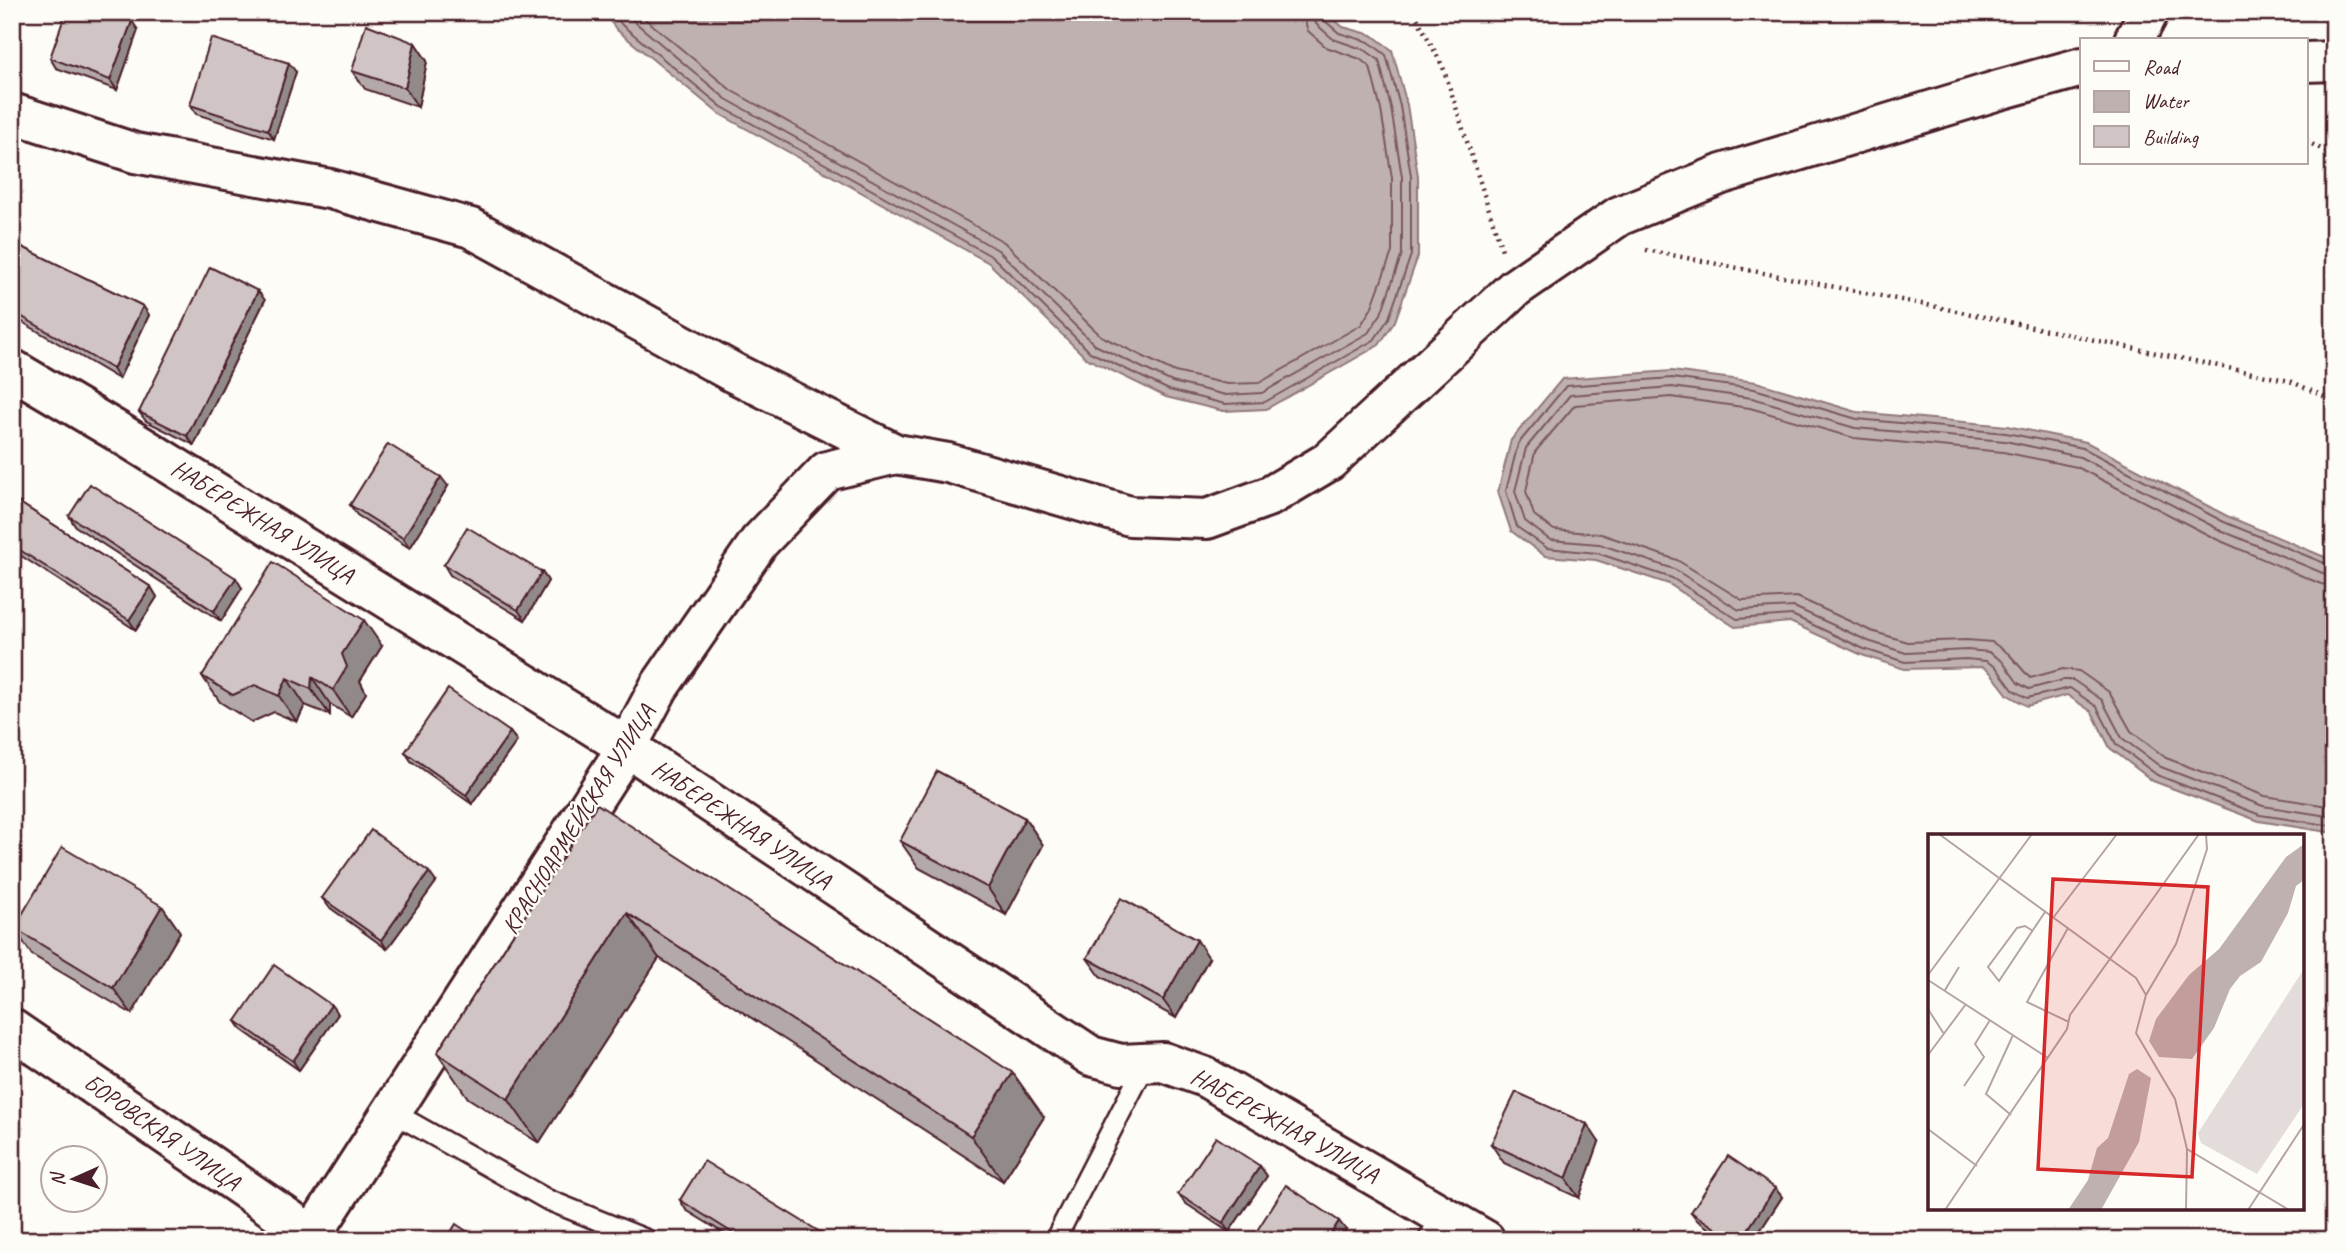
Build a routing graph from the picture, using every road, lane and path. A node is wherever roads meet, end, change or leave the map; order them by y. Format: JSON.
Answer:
{"nodes":[{"id":1,"x":1414,"y":12,"type":"edge"},
{"id":2,"x":2149,"y":12,"type":"edge"},
{"id":3,"x":2135,"y":38,"type":"edge"},
{"id":4,"x":2334,"y":61,"type":"edge"},
{"id":5,"x":2308,"y":62,"type":"edge"},
{"id":6,"x":2080,"y":68,"type":"edge"},
{"id":7,"x":12,"y":113,"type":"edge"},
{"id":8,"x":2308,"y":142,"type":"edge"},
{"id":9,"x":2334,"y":156,"type":"edge"},
{"id":10,"x":1587,"y":239,"type":"junction"},
{"id":11,"x":1515,"y":288,"type":"junction"},
{"id":12,"x":12,"y":369,"type":"edge"},
{"id":13,"x":2334,"y":401,"type":"edge"},
{"id":14,"x":895,"y":454,"type":"junction"},
{"id":15,"x":628,"y":747,"type":"junction"},
{"id":16,"x":12,"y":1029,"type":"edge"},
{"id":17,"x":1146,"y":1063,"type":"junction"},
{"id":18,"x":392,"y":1112,"type":"junction"},
{"id":19,"x":1436,"y":1228,"type":"edge"},
{"id":20,"x":311,"y":1237,"type":"edge"},
{"id":21,"x":647,"y":1240,"type":"edge"},
{"id":22,"x":1055,"y":1240,"type":"edge"},
{"id":23,"x":1485,"y":1240,"type":"edge"}],
"edges":[{"from":1,"to":11,"type":"path"},
{"from":2,"to":3,"type":"street"},
{"from":4,"to":5,"type":"street"},
{"from":6,"to":10,"type":"street"},
{"from":7,"to":14,"type":"street"},
{"from":8,"to":9,"type":"path"},
{"from":10,"to":11,"type":"street"},
{"from":10,"to":13,"type":"path"},
{"from":11,"to":14,"type":"street"},
{"from":12,"to":15,"type":"street","name":"НАБЕРЕЖНАЯ УЛИЦА"},
{"from":14,"to":15,"type":"street","name":"КРАСНОАРМЕЙСКАЯ УЛИЦА"},
{"from":15,"to":17,"type":"street","name":"НАБЕРЕЖНАЯ УЛИЦА"},
{"from":15,"to":18,"type":"street","name":"КРАСНОАРМЕЙСКАЯ УЛИЦА"},
{"from":16,"to":20,"type":"street","name":"БОРОВСКАЯ УЛИЦА"},
{"from":17,"to":19,"type":"street","name":"НАБЕРЕЖНАЯ УЛИЦА"},
{"from":17,"to":22,"type":"lane"},
{"from":18,"to":20,"type":"street","name":"КРАСНОАРМЕЙСКАЯ УЛИЦА"},
{"from":18,"to":21,"type":"lane"},
{"from":19,"to":23,"type":"street","name":"НАБЕРЕЖНАЯ УЛИЦА"}]}
